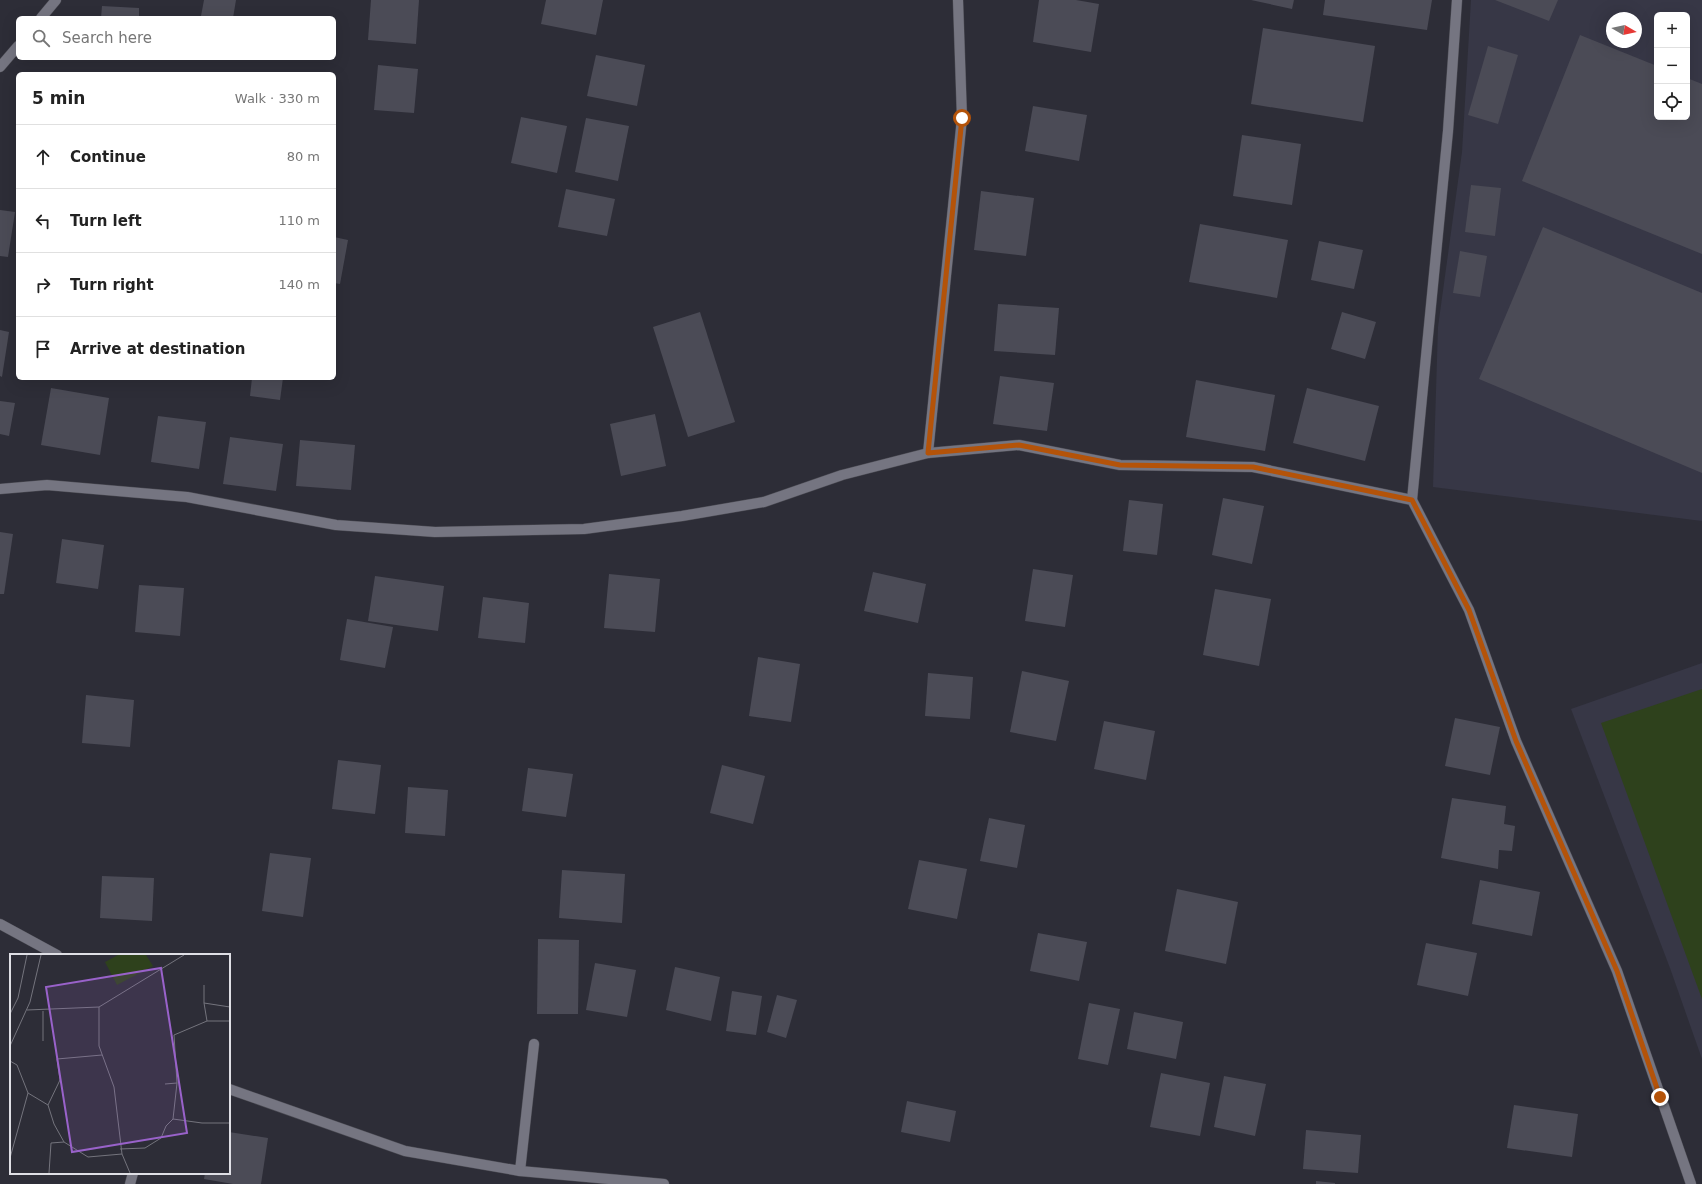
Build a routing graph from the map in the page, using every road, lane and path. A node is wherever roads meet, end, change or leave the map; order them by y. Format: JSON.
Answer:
{"nodes":[{"id":1,"x":56,"y":0,"type":"edge"},
{"id":2,"x":958,"y":0,"type":"edge"},
{"id":3,"x":1457,"y":0,"type":"edge"},
{"id":4,"x":43,"y":16,"type":"edge"},
{"id":5,"x":16,"y":48,"type":"edge"},
{"id":6,"x":0,"y":67,"type":"edge"},
{"id":7,"x":928,"y":453,"type":"junction"},
{"id":8,"x":0,"y":489,"type":"edge"},
{"id":9,"x":1412,"y":500,"type":"junction"},
{"id":10,"x":0,"y":924,"type":"edge"},
{"id":11,"x":55,"y":954,"type":"edge"},
{"id":12,"x":534,"y":1044,"type":"dead end"},
{"id":13,"x":230,"y":1089,"type":"edge"},
{"id":14,"x":520,"y":1171,"type":"junction"},
{"id":15,"x":133,"y":1174,"type":"edge"},
{"id":16,"x":130,"y":1184,"type":"edge"},
{"id":17,"x":664,"y":1184,"type":"edge"},
{"id":18,"x":1691,"y":1184,"type":"edge"}],
"edges":[{"from":1,"to":4,"type":"street"},
{"from":2,"to":7,"type":"street"},
{"from":3,"to":9,"type":"street"},
{"from":5,"to":6,"type":"street"},
{"from":7,"to":8,"type":"street"},
{"from":7,"to":9,"type":"street"},
{"from":9,"to":18,"type":"street"},
{"from":10,"to":11,"type":"street"},
{"from":12,"to":14,"type":"street"},
{"from":13,"to":14,"type":"street"},
{"from":14,"to":17,"type":"street"},
{"from":15,"to":16,"type":"street"}]}
